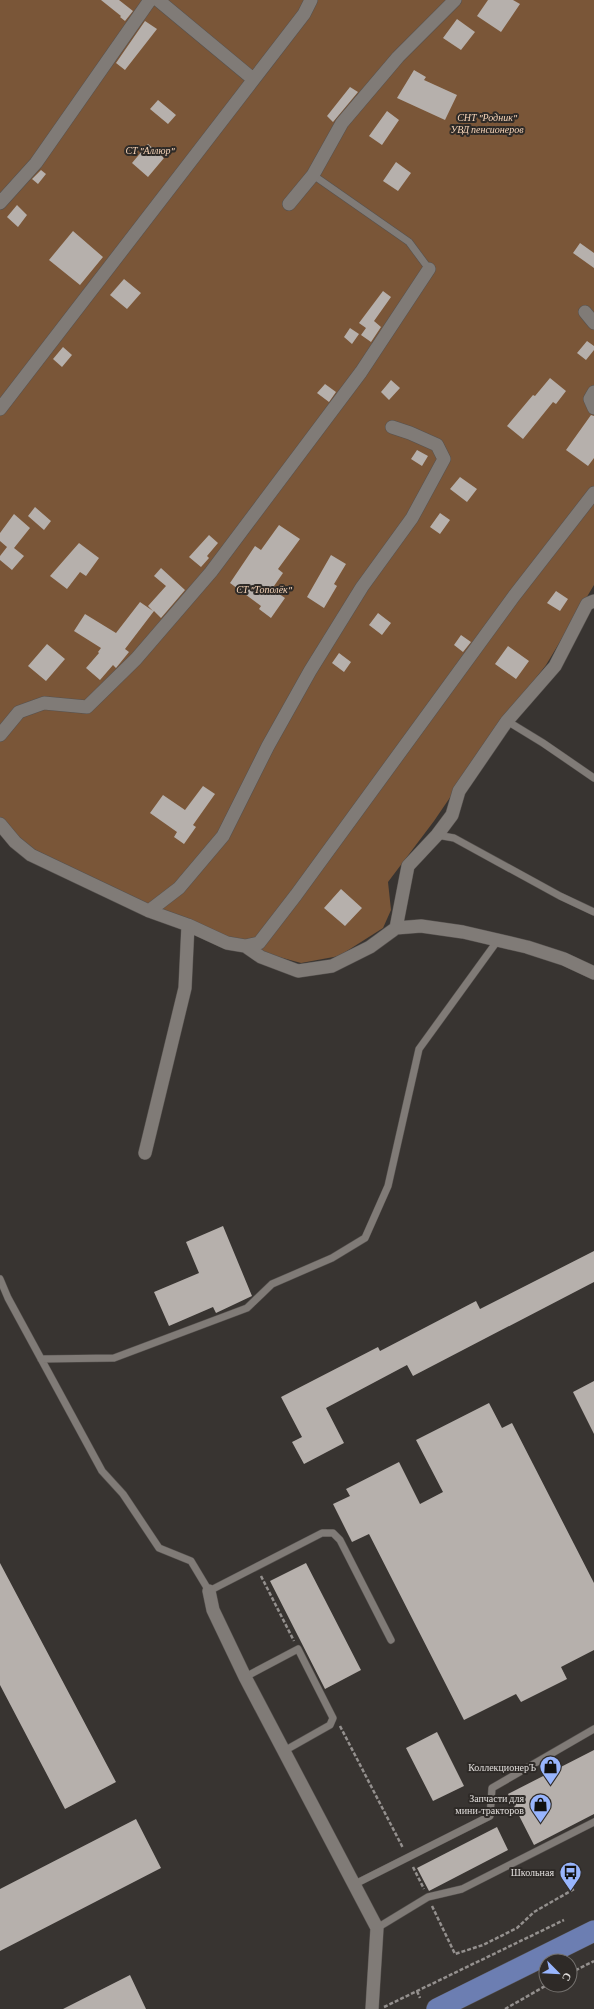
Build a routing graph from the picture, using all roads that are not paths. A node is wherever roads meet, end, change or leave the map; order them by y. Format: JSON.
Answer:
{"nodes":[{"id":1,"x":150,"y":0,"type":"edge"},
{"id":2,"x":158,"y":0,"type":"edge"},
{"id":3,"x":311,"y":0,"type":"edge"},
{"id":4,"x":455,"y":0,"type":"edge"},
{"id":5,"x":253,"y":79,"type":"junction"},
{"id":6,"x":313,"y":175,"type":"junction"},
{"id":7,"x":0,"y":203,"type":"edge"},
{"id":8,"x":289,"y":204,"type":"dead end"},
{"id":9,"x":428,"y":269,"type":"joint"},
{"id":10,"x":585,"y":312,"type":"dead end"},
{"id":11,"x":594,"y":323,"type":"edge"},
{"id":12,"x":594,"y":392,"type":"edge"},
{"id":13,"x":594,"y":408,"type":"edge"},
{"id":14,"x":0,"y":409,"type":"edge"},
{"id":15,"x":392,"y":427,"type":"dead end"},
{"id":16,"x":594,"y":493,"type":"edge"},
{"id":17,"x":594,"y":601,"type":"edge"},
{"id":18,"x":507,"y":721,"type":"junction"},
{"id":19,"x":0,"y":736,"type":"edge"},
{"id":20,"x":594,"y":778,"type":"edge"},
{"id":21,"x":0,"y":824,"type":"edge"},
{"id":22,"x":437,"y":835,"type":"junction"},
{"id":23,"x":149,"y":911,"type":"junction"},
{"id":24,"x":594,"y":912,"type":"edge"},
{"id":25,"x":188,"y":925,"type":"junction"},
{"id":26,"x":396,"y":928,"type":"junction"},
{"id":27,"x":498,"y":940,"type":"junction"},
{"id":28,"x":245,"y":946,"type":"junction"},
{"id":29,"x":594,"y":973,"type":"edge"},
{"id":30,"x":145,"y":1154,"type":"dead end"},
{"id":31,"x":0,"y":1279,"type":"edge"},
{"id":32,"x":41,"y":1359,"type":"junction"},
{"id":33,"x":209,"y":1591,"type":"junction"},
{"id":34,"x":391,"y":1640,"type":"dead end"},
{"id":35,"x":245,"y":1677,"type":"junction"},
{"id":36,"x":594,"y":1729,"type":"edge"},
{"id":37,"x":284,"y":1751,"type":"junction"},
{"id":38,"x":594,"y":1822,"type":"edge"},
{"id":39,"x":355,"y":1884,"type":"junction"},
{"id":40,"x":377,"y":1928,"type":"junction"},
{"id":41,"x":594,"y":1931,"type":"edge"},
{"id":42,"x":429,"y":2004,"type":"edge"},
{"id":43,"x":372,"y":2009,"type":"edge"}],
"edges":[{"from":1,"to":7,"type":"street"},
{"from":2,"to":5,"type":"street"},
{"from":3,"to":5,"type":"street"},
{"from":4,"to":6,"type":"street"},
{"from":5,"to":14,"type":"street"},
{"from":6,"to":8,"type":"street"},
{"from":6,"to":9,"type":"lane"},
{"from":9,"to":19,"type":"street"},
{"from":10,"to":11,"type":"street"},
{"from":12,"to":13,"type":"street"},
{"from":15,"to":23,"type":"street"},
{"from":16,"to":28,"type":"street"},
{"from":17,"to":18,"type":"street"},
{"from":18,"to":20,"type":"lane"},
{"from":18,"to":22,"type":"street"},
{"from":21,"to":23,"type":"street"},
{"from":22,"to":24,"type":"lane"},
{"from":22,"to":26,"type":"street"},
{"from":23,"to":25,"type":"street"},
{"from":25,"to":28,"type":"street"},
{"from":25,"to":30,"type":"street"},
{"from":26,"to":27,"type":"street"},
{"from":26,"to":28,"type":"street"},
{"from":27,"to":29,"type":"street"},
{"from":27,"to":32,"type":"lane"},
{"from":31,"to":32,"type":"lane"},
{"from":32,"to":33,"type":"lane"},
{"from":33,"to":34,"type":"lane"},
{"from":33,"to":35,"type":"street"},
{"from":35,"to":37,"type":"street"},
{"from":35,"to":37,"type":"lane"},
{"from":36,"to":39,"type":"lane"},
{"from":37,"to":39,"type":"street"},
{"from":38,"to":40,"type":"lane"},
{"from":39,"to":40,"type":"street"},
{"from":40,"to":43,"type":"street"},
{"from":41,"to":42,"type":"main road"}]}
